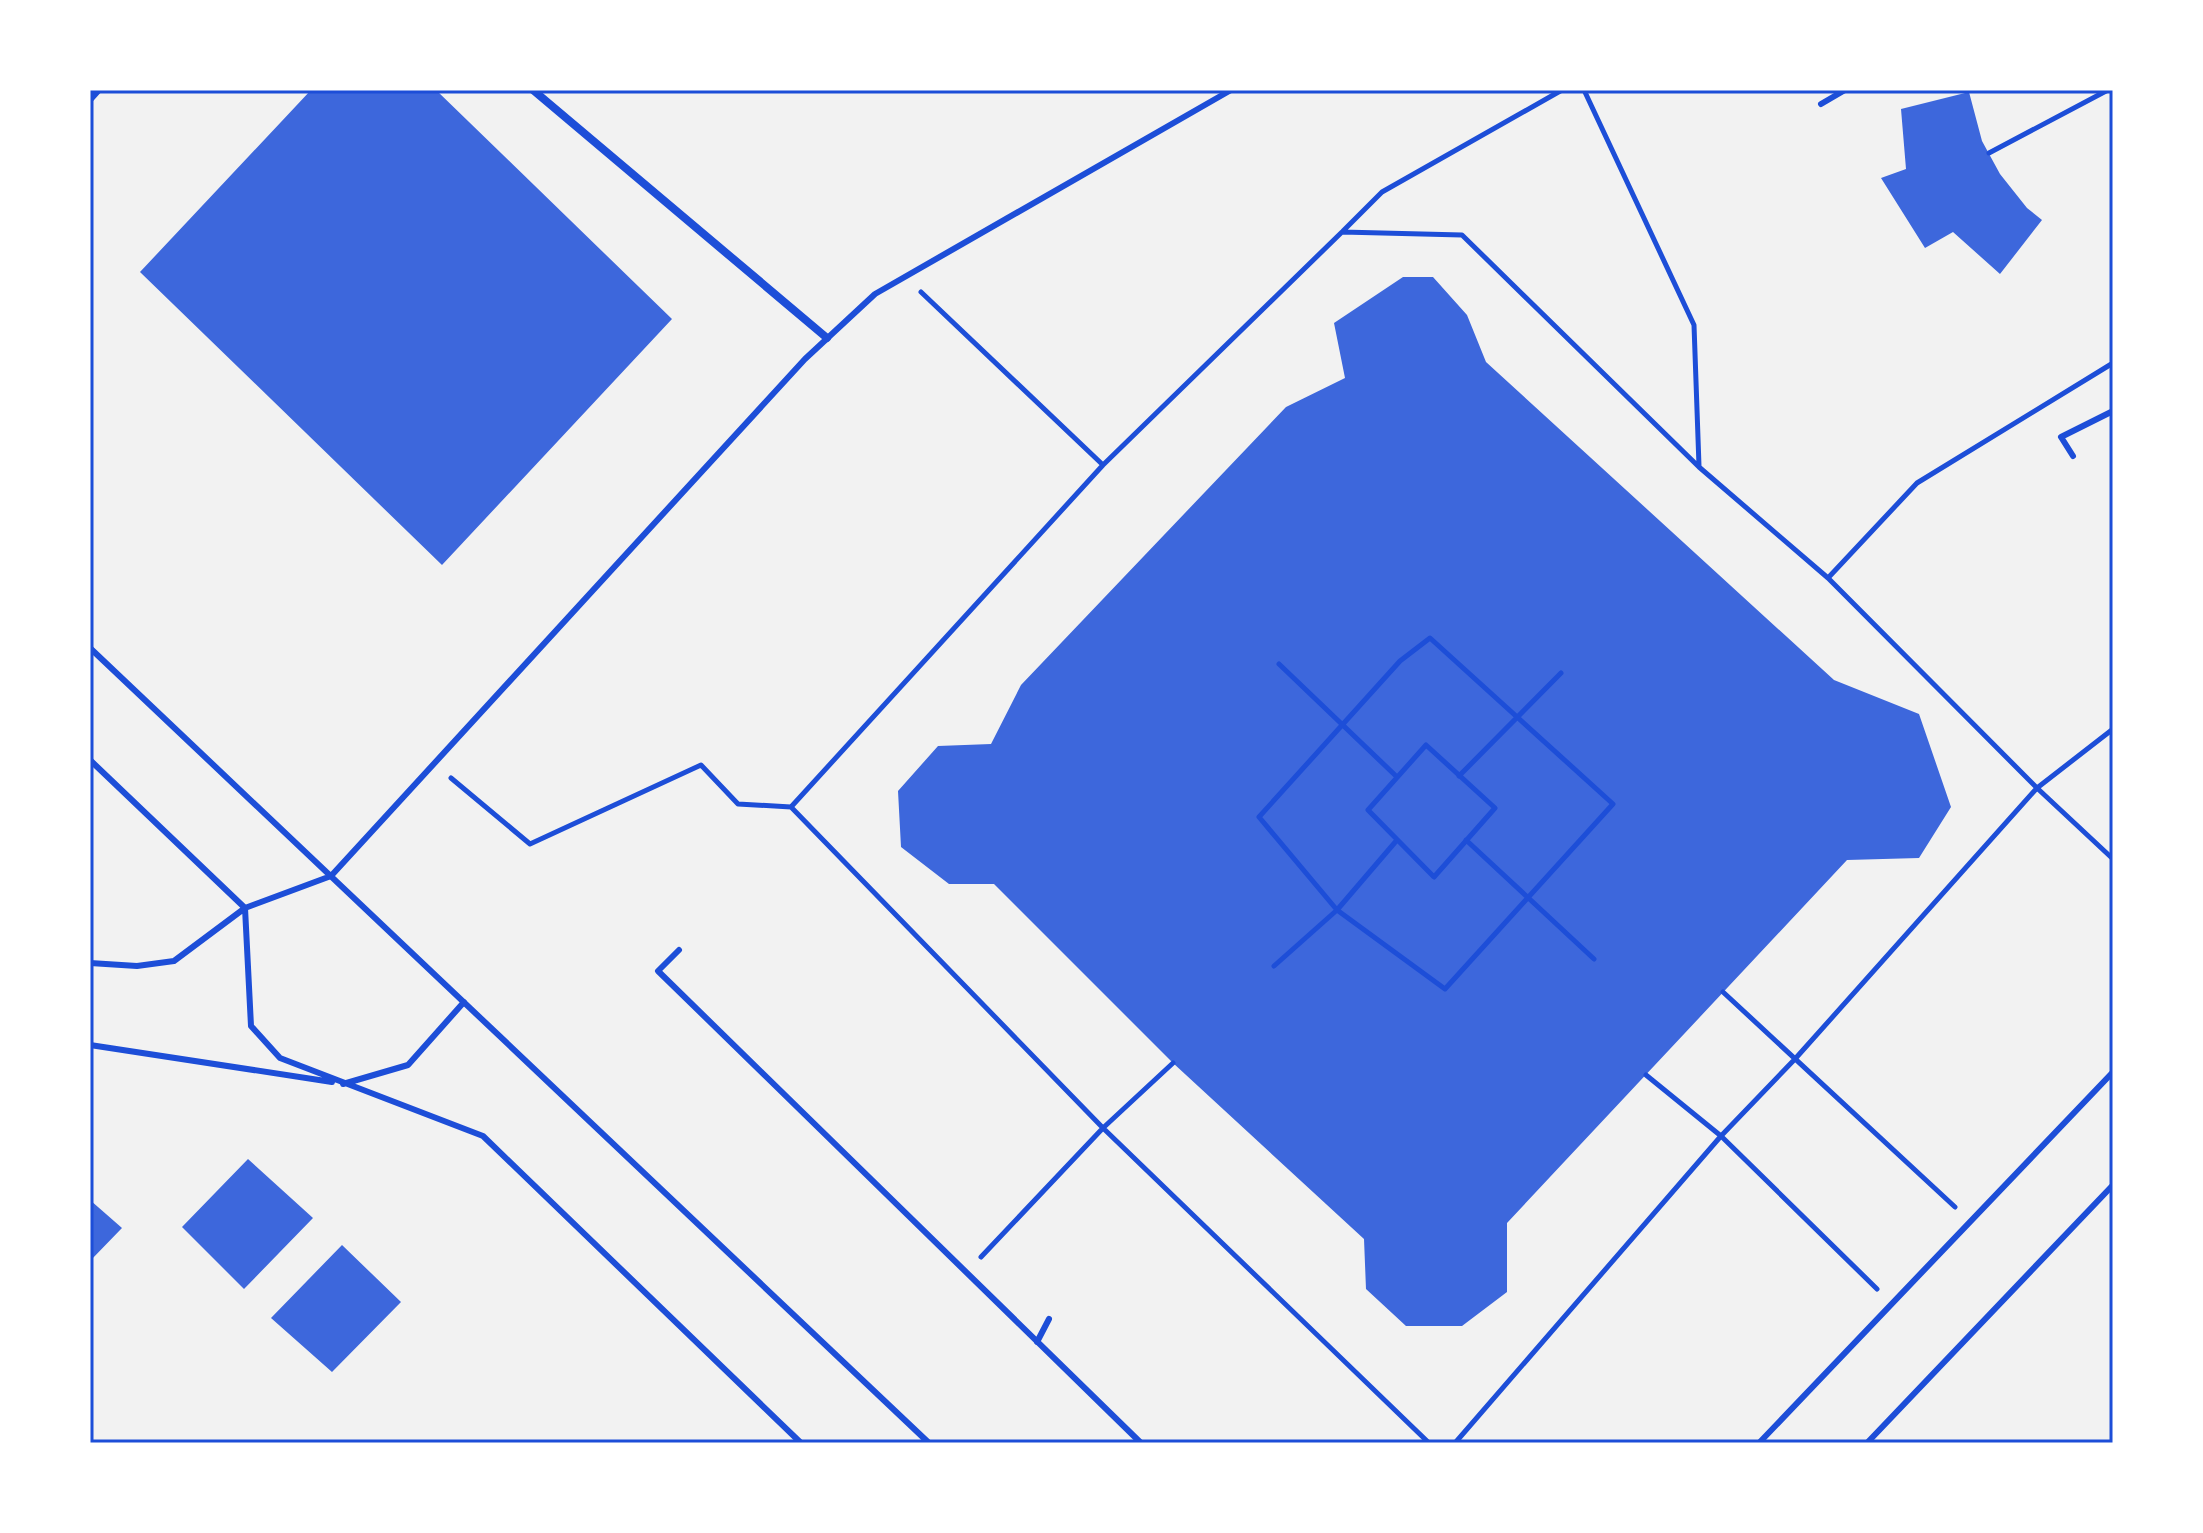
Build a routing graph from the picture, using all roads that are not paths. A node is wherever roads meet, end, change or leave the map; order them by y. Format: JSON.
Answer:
{"nodes":[{"id":1,"x":99,"y":90,"type":"edge"},
{"id":2,"x":533,"y":90,"type":"edge"},
{"id":3,"x":1231,"y":90,"type":"edge"},
{"id":4,"x":1845,"y":90,"type":"edge"},
{"id":5,"x":90,"y":100,"type":"edge"},
{"id":6,"x":1821,"y":104,"type":"dead end"},
{"id":7,"x":827,"y":338,"type":"junction"},
{"id":8,"x":2113,"y":411,"type":"edge"},
{"id":9,"x":2073,"y":456,"type":"dead end"},
{"id":10,"x":90,"y":648,"type":"edge"},
{"id":11,"x":90,"y":760,"type":"edge"},
{"id":12,"x":331,"y":876,"type":"junction"},
{"id":13,"x":245,"y":908,"type":"junction"},
{"id":14,"x":679,"y":950,"type":"dead end"},
{"id":15,"x":90,"y":963,"type":"edge"},
{"id":16,"x":464,"y":1002,"type":"junction"},
{"id":17,"x":90,"y":1045,"type":"edge"},
{"id":18,"x":2113,"y":1072,"type":"edge"},
{"id":19,"x":343,"y":1084,"type":"junction"},
{"id":20,"x":2113,"y":1185,"type":"edge"},
{"id":21,"x":1049,"y":1319,"type":"dead end"},
{"id":22,"x":1037,"y":1342,"type":"junction"},
{"id":23,"x":801,"y":1443,"type":"edge"},
{"id":24,"x":929,"y":1443,"type":"edge"},
{"id":25,"x":1141,"y":1443,"type":"edge"},
{"id":26,"x":1759,"y":1443,"type":"edge"},
{"id":27,"x":1867,"y":1443,"type":"edge"}],
"edges":[{"from":1,"to":5,"type":"lane"},
{"from":2,"to":7,"type":"street"},
{"from":3,"to":7,"type":"lane"},
{"from":4,"to":6,"type":"lane"},
{"from":7,"to":12,"type":"lane"},
{"from":8,"to":9,"type":"lane"},
{"from":10,"to":12,"type":"lane"},
{"from":11,"to":13,"type":"lane"},
{"from":12,"to":13,"type":"lane"},
{"from":12,"to":16,"type":"lane"},
{"from":13,"to":15,"type":"lane"},
{"from":13,"to":19,"type":"lane"},
{"from":14,"to":22,"type":"lane"},
{"from":16,"to":19,"type":"lane"},
{"from":16,"to":24,"type":"lane"},
{"from":17,"to":19,"type":"lane"},
{"from":18,"to":26,"type":"lane"},
{"from":19,"to":23,"type":"lane"},
{"from":20,"to":27,"type":"lane"},
{"from":21,"to":22,"type":"lane"},
{"from":22,"to":25,"type":"lane"}]}
